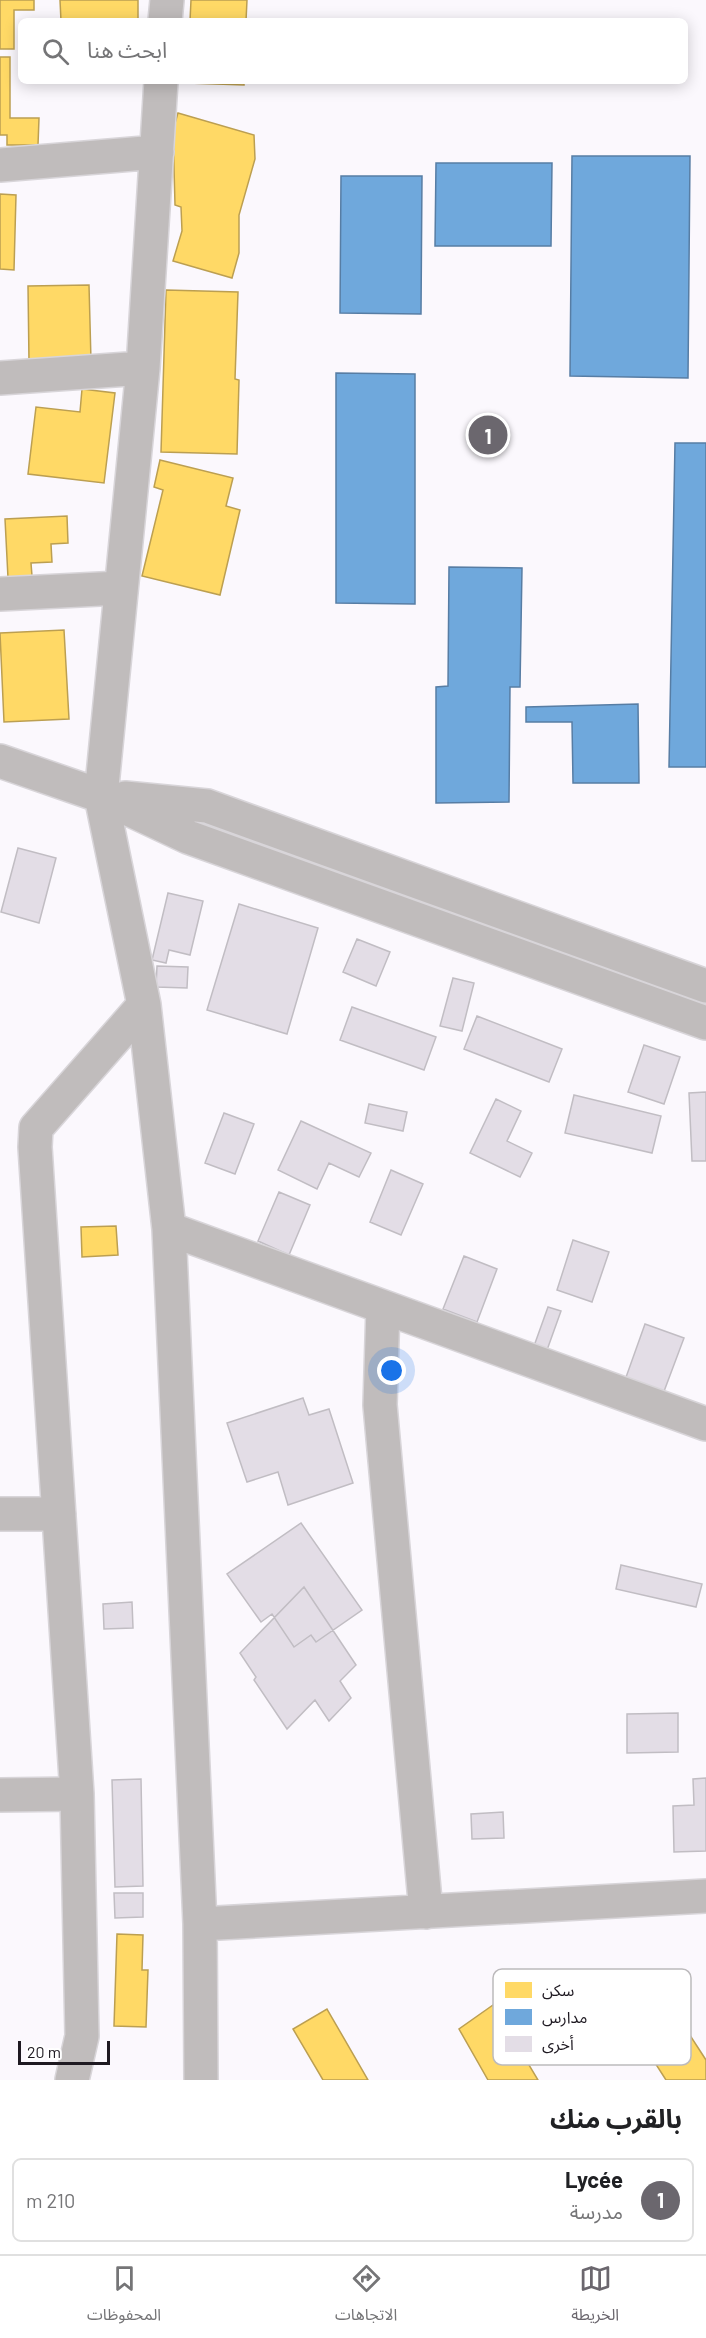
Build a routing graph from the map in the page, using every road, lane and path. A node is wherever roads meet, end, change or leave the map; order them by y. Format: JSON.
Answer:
{"nodes":[{"id":1,"x":167,"y":0,"type":"edge"},
{"id":2,"x":165,"y":18,"type":"edge"},
{"id":3,"x":161,"y":84,"type":"edge"},
{"id":4,"x":157,"y":152,"type":"junction"},
{"id":5,"x":0,"y":165,"type":"edge"},
{"id":6,"x":143,"y":368,"type":"junction"},
{"id":7,"x":0,"y":378,"type":"edge"},
{"id":8,"x":120,"y":588,"type":"junction"},
{"id":9,"x":0,"y":594,"type":"edge"},
{"id":10,"x":0,"y":761,"type":"edge"},
{"id":11,"x":101,"y":796,"type":"junction"},
{"id":12,"x":706,"y":986,"type":"edge"},
{"id":13,"x":144,"y":1005,"type":"junction"},
{"id":14,"x":706,"y":1023,"type":"edge"},
{"id":15,"x":169,"y":1229,"type":"junction"},
{"id":16,"x":383,"y":1307,"type":"junction"},
{"id":17,"x":706,"y":1424,"type":"edge"},
{"id":18,"x":0,"y":1514,"type":"edge"},
{"id":19,"x":59,"y":1514,"type":"junction"},
{"id":20,"x":77,"y":1794,"type":"junction"},
{"id":21,"x":0,"y":1795,"type":"edge"},
{"id":22,"x":706,"y":1896,"type":"edge"},
{"id":23,"x":426,"y":1912,"type":"junction"},
{"id":24,"x":200,"y":1924,"type":"junction"},
{"id":25,"x":72,"y":2080,"type":"edge"},
{"id":26,"x":201,"y":2080,"type":"edge"}],
"edges":[{"from":1,"to":2,"type":"street"},
{"from":3,"to":4,"type":"street"},
{"from":4,"to":5,"type":"street"},
{"from":4,"to":6,"type":"street"},
{"from":6,"to":7,"type":"street"},
{"from":6,"to":8,"type":"street"},
{"from":8,"to":9,"type":"street"},
{"from":8,"to":11,"type":"street"},
{"from":10,"to":11,"type":"street"},
{"from":11,"to":12,"type":"street"},
{"from":11,"to":13,"type":"street"},
{"from":11,"to":14,"type":"street"},
{"from":13,"to":15,"type":"street"},
{"from":13,"to":19,"type":"street"},
{"from":15,"to":16,"type":"street"},
{"from":15,"to":24,"type":"street"},
{"from":16,"to":17,"type":"street"},
{"from":16,"to":23,"type":"street"},
{"from":18,"to":19,"type":"street"},
{"from":19,"to":20,"type":"street"},
{"from":20,"to":21,"type":"street"},
{"from":20,"to":25,"type":"street"},
{"from":22,"to":23,"type":"street"},
{"from":23,"to":24,"type":"street"},
{"from":24,"to":26,"type":"street"}]}
